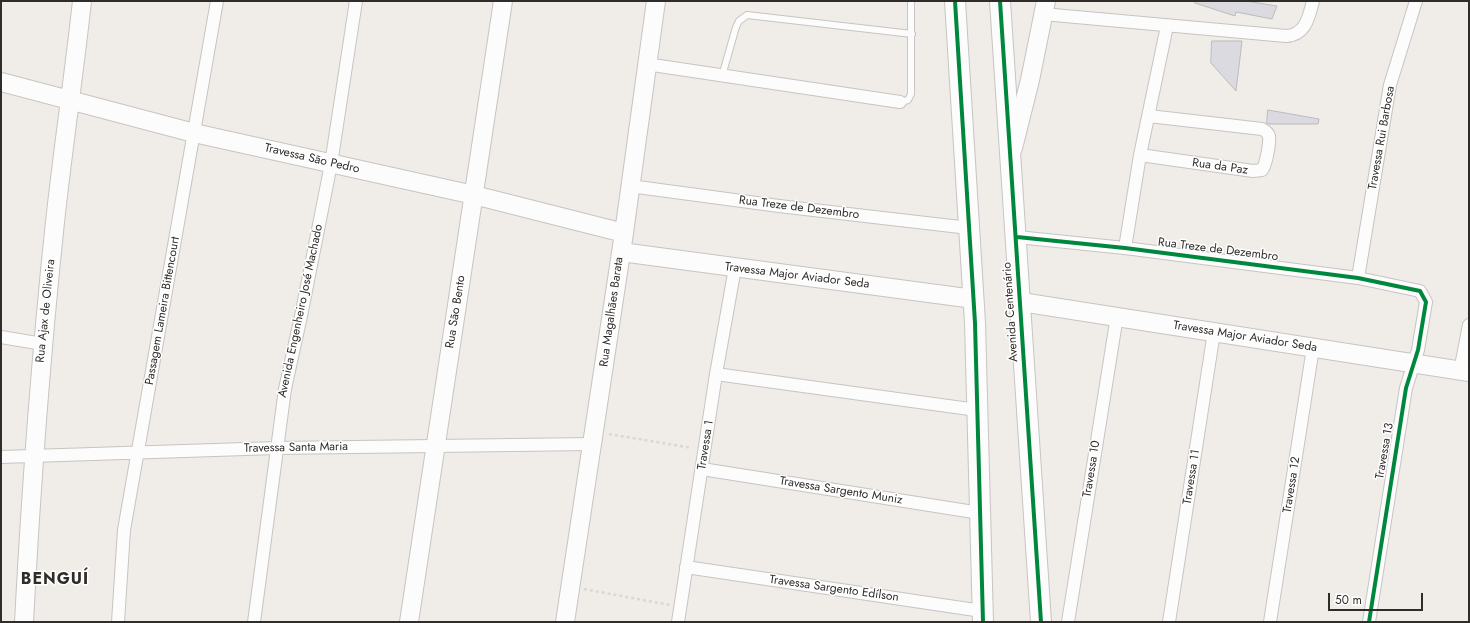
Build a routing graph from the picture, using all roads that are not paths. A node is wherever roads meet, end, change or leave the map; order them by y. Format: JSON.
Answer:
{"nodes":[{"id":1,"x":82,"y":1,"type":"edge"},
{"id":2,"x":217,"y":1,"type":"edge"},
{"id":3,"x":356,"y":1,"type":"edge"},
{"id":4,"x":503,"y":1,"type":"edge"},
{"id":5,"x":656,"y":1,"type":"edge"},
{"id":6,"x":911,"y":1,"type":"edge"},
{"id":7,"x":955,"y":1,"type":"edge"},
{"id":8,"x":1000,"y":1,"type":"edge"},
{"id":9,"x":1313,"y":1,"type":"edge"},
{"id":10,"x":1416,"y":1,"type":"edge"},
{"id":11,"x":1044,"y":8,"type":"edge"},
{"id":12,"x":1167,"y":26,"type":"junction"},
{"id":13,"x":912,"y":34,"type":"junction"},
{"id":14,"x":1005,"y":62,"type":"junction"},
{"id":15,"x":646,"y":64,"type":"junction"},
{"id":16,"x":1031,"y":74,"type":"junction"},
{"id":17,"x":722,"y":76,"type":"junction"},
{"id":18,"x":1,"y":82,"type":"edge"},
{"id":19,"x":69,"y":101,"type":"junction"},
{"id":20,"x":900,"y":102,"type":"joint"},
{"id":21,"x":1149,"y":116,"type":"junction"},
{"id":22,"x":194,"y":133,"type":"junction"},
{"id":23,"x":1012,"y":155,"type":"junction"},
{"id":24,"x":1140,"y":156,"type":"junction"},
{"id":25,"x":331,"y":164,"type":"junction"},
{"id":26,"x":630,"y":186,"type":"junction"},
{"id":27,"x":474,"y":195,"type":"junction"},
{"id":28,"x":969,"y":228,"type":"junction"},
{"id":29,"x":624,"y":233,"type":"junction"},
{"id":30,"x":1016,"y":237,"type":"junction"},
{"id":31,"x":1125,"y":248,"type":"junction"},
{"id":32,"x":621,"y":252,"type":"junction"},
{"id":33,"x":735,"y":268,"type":"junction"},
{"id":34,"x":1358,"y":278,"type":"junction"},
{"id":35,"x":1416,"y":289,"type":"joint"},
{"id":36,"x":974,"y":298,"type":"junction"},
{"id":37,"x":1021,"y":302,"type":"junction"},
{"id":38,"x":1116,"y":316,"type":"junction"},
{"id":39,"x":1469,"y":325,"type":"edge"},
{"id":40,"x":1214,"y":332,"type":"junction"},
{"id":41,"x":1,"y":337,"type":"edge"},
{"id":42,"x":43,"y":344,"type":"junction"},
{"id":43,"x":1313,"y":348,"type":"junction"},
{"id":44,"x":1414,"y":363,"type":"junction"},
{"id":45,"x":1465,"y":372,"type":"edge"},
{"id":46,"x":716,"y":374,"type":"junction"},
{"id":47,"x":977,"y":410,"type":"junction"},
{"id":48,"x":593,"y":438,"type":"junction"},
{"id":49,"x":436,"y":445,"type":"junction"},
{"id":50,"x":276,"y":448,"type":"junction"},
{"id":51,"x":138,"y":453,"type":"junction"},
{"id":52,"x":33,"y":456,"type":"junction"},
{"id":53,"x":1,"y":457,"type":"edge"},
{"id":54,"x":702,"y":469,"type":"junction"},
{"id":55,"x":980,"y":513,"type":"junction"},
{"id":56,"x":686,"y":567,"type":"junction"},
{"id":57,"x":982,"y":616,"type":"edge"},
{"id":58,"x":24,"y":622,"type":"edge"},
{"id":59,"x":118,"y":622,"type":"edge"},
{"id":60,"x":254,"y":622,"type":"edge"},
{"id":61,"x":409,"y":622,"type":"edge"},
{"id":62,"x":564,"y":622,"type":"edge"},
{"id":63,"x":678,"y":622,"type":"edge"},
{"id":64,"x":1041,"y":622,"type":"edge"},
{"id":65,"x":1068,"y":622,"type":"edge"},
{"id":66,"x":1169,"y":622,"type":"edge"},
{"id":67,"x":1270,"y":622,"type":"edge"},
{"id":68,"x":1369,"y":622,"type":"edge"}],
"edges":[{"from":1,"to":19,"type":"street","name":"Rua Ajax de Oliveira"},
{"from":2,"to":22,"type":"street","name":"Passagem Lameira Bittencourt"},
{"from":3,"to":25,"type":"street","name":"Avenida Engenheiro José Machado"},
{"from":4,"to":27,"type":"street","name":"Rua São Bento"},
{"from":5,"to":15,"type":"street","name":"Rua Magalhães Barata"},
{"from":6,"to":13,"type":"lane"},
{"from":7,"to":28,"type":"main road"},
{"from":8,"to":14,"type":"main road","name":"Avenida Centenário"},
{"from":9,"to":12,"type":"street"},
{"from":10,"to":34,"type":"street","name":"Travessa Rui Barbosa"},
{"from":11,"to":12,"type":"street"},
{"from":11,"to":16,"type":"street"},
{"from":12,"to":21,"type":"street"},
{"from":13,"to":17,"type":"lane"},
{"from":13,"to":20,"type":"lane"},
{"from":14,"to":16,"type":"street"},
{"from":14,"to":23,"type":"main road","name":"Avenida Centenário"},
{"from":15,"to":17,"type":"street"},
{"from":15,"to":26,"type":"street","name":"Rua Magalhães Barata"},
{"from":16,"to":23,"type":"street"},
{"from":17,"to":20,"type":"street"},
{"from":18,"to":19,"type":"street","name":"Travessa São Pedro"},
{"from":19,"to":22,"type":"street","name":"Travessa São Pedro"},
{"from":19,"to":42,"type":"street","name":"Rua Ajax de Oliveira"},
{"from":21,"to":24,"type":"street"},
{"from":21,"to":24,"type":"street","name":"Rua da Paz"},
{"from":22,"to":25,"type":"street","name":"Travessa São Pedro"},
{"from":22,"to":51,"type":"street","name":"Passagem Lameira Bittencourt"},
{"from":23,"to":30,"type":"main road","name":"Avenida Centenário"},
{"from":24,"to":31,"type":"street"},
{"from":25,"to":27,"type":"street","name":"Travessa São Pedro"},
{"from":25,"to":50,"type":"street","name":"Avenida Engenheiro José Machado"},
{"from":26,"to":28,"type":"street","name":"Rua Treze de Dezembro"},
{"from":26,"to":29,"type":"street","name":"Rua Magalhães Barata"},
{"from":27,"to":29,"type":"street","name":"Travessa São Pedro"},
{"from":27,"to":49,"type":"street","name":"Rua São Bento"},
{"from":28,"to":36,"type":"main road"},
{"from":29,"to":32,"type":"street","name":"Rua Magalhães Barata"},
{"from":30,"to":31,"type":"street","name":"Rua Treze de Dezembro"},
{"from":30,"to":37,"type":"main road","name":"Avenida Centenário"},
{"from":31,"to":34,"type":"street","name":"Rua Treze de Dezembro"},
{"from":32,"to":33,"type":"street","name":"Travessa Major Aviador Seda"},
{"from":32,"to":48,"type":"street","name":"Rua Magalhães Barata"},
{"from":33,"to":36,"type":"street","name":"Travessa Major Aviador Seda"},
{"from":33,"to":46,"type":"street","name":"Travessa 1"},
{"from":34,"to":35,"type":"street","name":"Rua Treze de Dezembro"},
{"from":35,"to":44,"type":"street","name":"Travessa 13"},
{"from":36,"to":47,"type":"main road"},
{"from":37,"to":38,"type":"street","name":"Travessa Major Aviador Seda"},
{"from":37,"to":64,"type":"main road","name":"Avenida Centenário"},
{"from":38,"to":40,"type":"street","name":"Travessa Major Aviador Seda"},
{"from":38,"to":65,"type":"street","name":"Travessa 10"},
{"from":39,"to":45,"type":"street"},
{"from":40,"to":43,"type":"street","name":"Travessa Major Aviador Seda"},
{"from":40,"to":66,"type":"street","name":"Travessa 11"},
{"from":41,"to":42,"type":"street"},
{"from":42,"to":52,"type":"street","name":"Rua Ajax de Oliveira"},
{"from":43,"to":44,"type":"street","name":"Travessa Major Aviador Seda"},
{"from":43,"to":67,"type":"street","name":"Travessa 12"},
{"from":44,"to":45,"type":"street","name":"Travessa Major Aviador Seda"},
{"from":44,"to":68,"type":"street","name":"Travessa 13"},
{"from":46,"to":47,"type":"street"},
{"from":46,"to":54,"type":"street","name":"Travessa 1"},
{"from":47,"to":55,"type":"main road"},
{"from":48,"to":49,"type":"street","name":"Travessa Santa Maria"},
{"from":48,"to":62,"type":"street","name":"Rua Magalhães Barata"},
{"from":49,"to":50,"type":"street","name":"Travessa Santa Maria"},
{"from":49,"to":61,"type":"street","name":"Rua São Bento"},
{"from":50,"to":51,"type":"street","name":"Travessa Santa Maria"},
{"from":50,"to":60,"type":"street","name":"Avenida Engenheiro José Machado"},
{"from":51,"to":52,"type":"street","name":"Travessa Santa Maria"},
{"from":51,"to":59,"type":"street","name":"Passagem Lameira Bittencourt"},
{"from":52,"to":53,"type":"street","name":"Travessa Santa Maria"},
{"from":52,"to":58,"type":"street","name":"Rua Ajax de Oliveira"},
{"from":54,"to":55,"type":"street","name":"Travessa Sargento Muniz"},
{"from":54,"to":56,"type":"street","name":"Travessa 1"},
{"from":55,"to":57,"type":"main road"},
{"from":56,"to":57,"type":"street","name":"Travessa Sargento Edílson"},
{"from":56,"to":63,"type":"street","name":"Travessa 1"}]}
